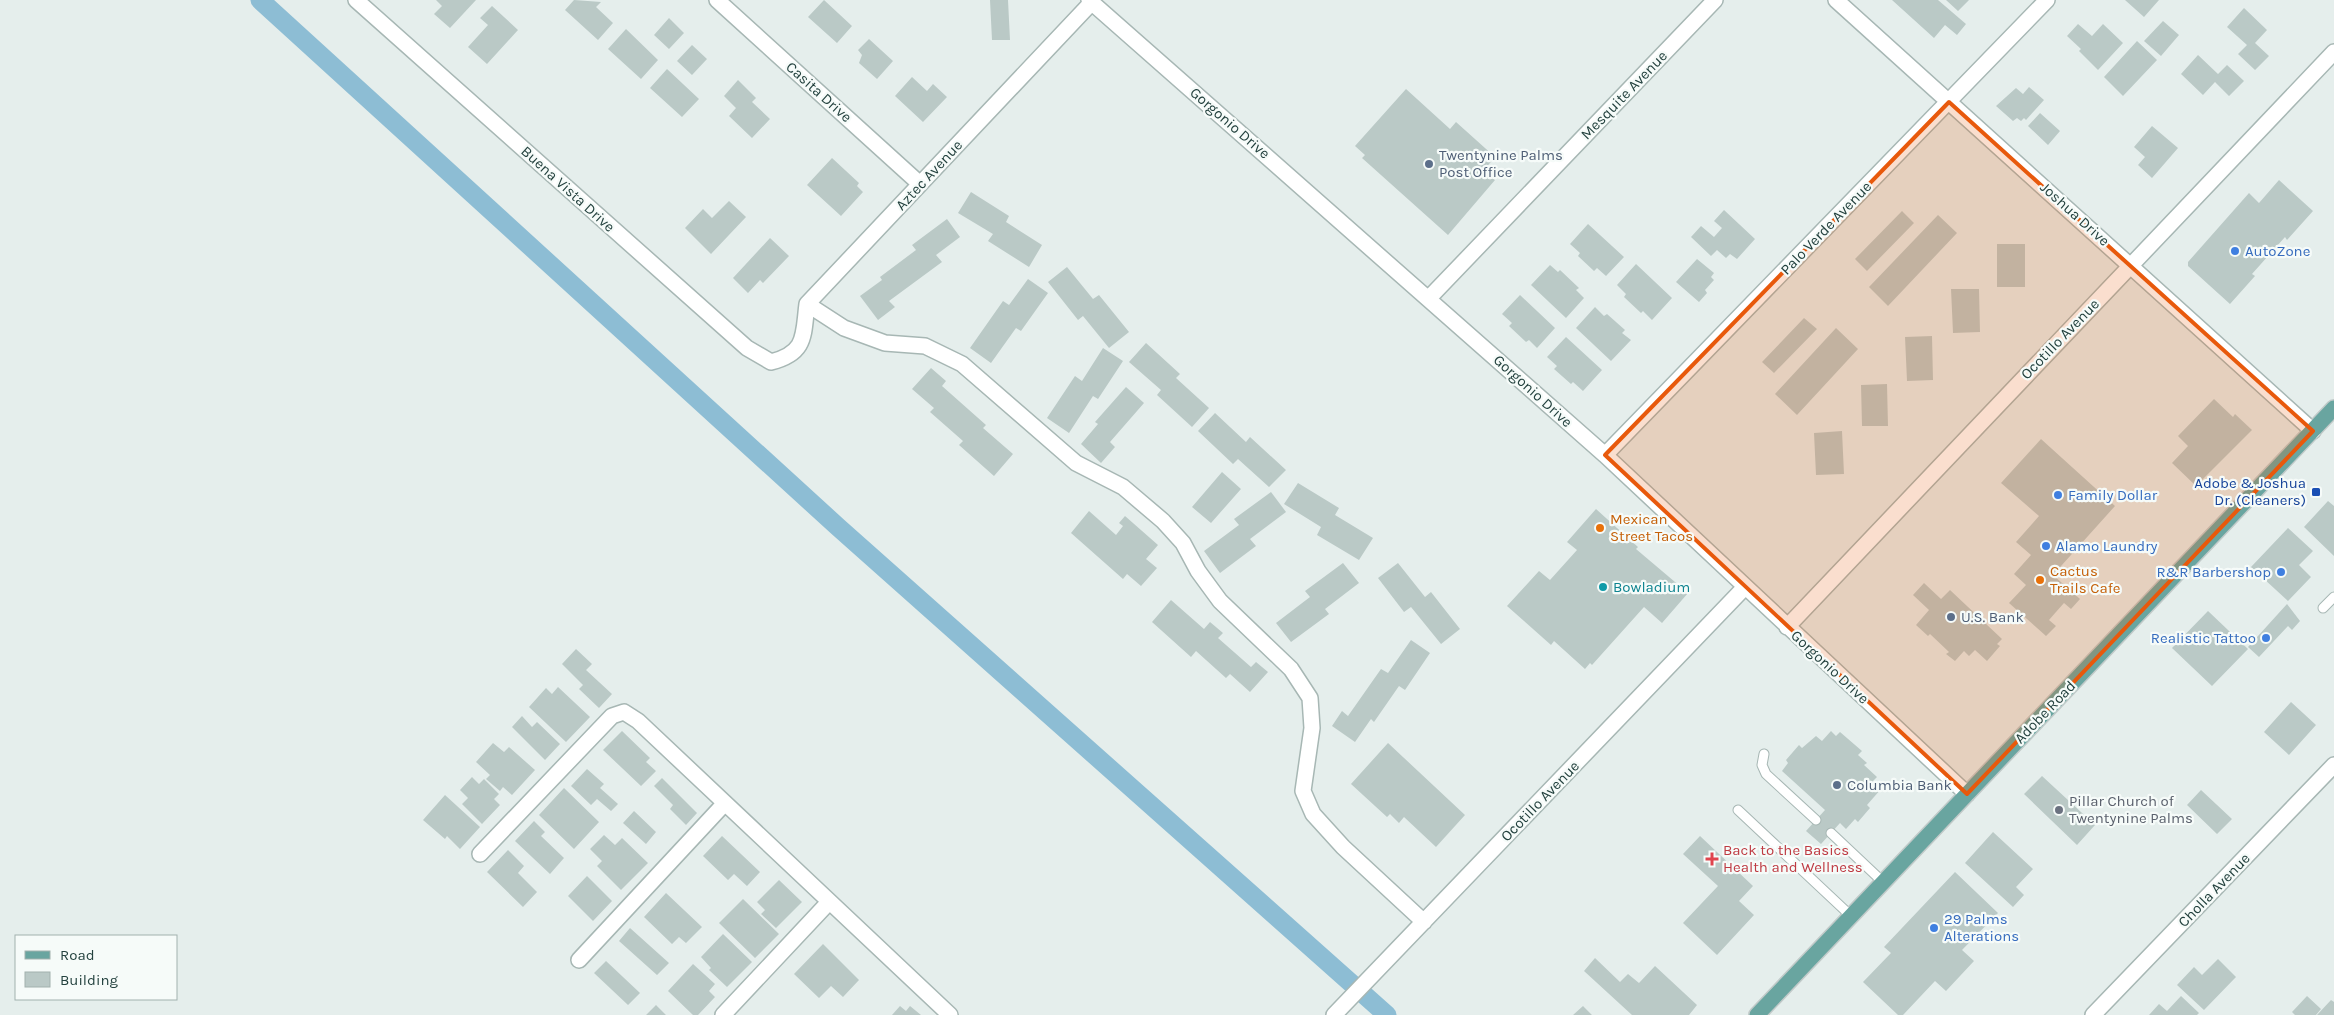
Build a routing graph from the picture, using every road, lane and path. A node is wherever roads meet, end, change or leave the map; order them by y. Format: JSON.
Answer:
{"nodes":[{"id":1,"x":356,"y":0,"type":"edge"},
{"id":2,"x":717,"y":0,"type":"edge"},
{"id":3,"x":1715,"y":0,"type":"edge"},
{"id":4,"x":1836,"y":0,"type":"edge"},
{"id":5,"x":2047,"y":0,"type":"edge"},
{"id":6,"x":1090,"y":1,"type":"edge"},
{"id":7,"x":2334,"y":52,"type":"edge"},
{"id":8,"x":1949,"y":102,"type":"junction"},
{"id":9,"x":920,"y":184,"type":"junction"},
{"id":10,"x":2131,"y":264,"type":"junction"},
{"id":11,"x":1429,"y":298,"type":"junction"},
{"id":12,"x":807,"y":304,"type":"junction"},
{"id":13,"x":2334,"y":408,"type":"edge"},
{"id":14,"x":2313,"y":431,"type":"junction"},
{"id":15,"x":1605,"y":456,"type":"junction"},
{"id":16,"x":1745,"y":587,"type":"junction"},
{"id":17,"x":2334,"y":597,"type":"edge"},
{"id":18,"x":2323,"y":608,"type":"dead end"},
{"id":19,"x":1787,"y":627,"type":"junction"},
{"id":20,"x":1764,"y":754,"type":"dead end"},
{"id":21,"x":2334,"y":765,"type":"edge"},
{"id":22,"x":1967,"y":794,"type":"junction"},
{"id":23,"x":725,"y":803,"type":"junction"},
{"id":24,"x":1738,"y":810,"type":"dead end"},
{"id":25,"x":1816,"y":820,"type":"dead end"},
{"id":26,"x":1831,"y":833,"type":"dead end"},
{"id":27,"x":480,"y":854,"type":"dead end"},
{"id":28,"x":1884,"y":882,"type":"junction"},
{"id":29,"x":829,"y":902,"type":"junction"},
{"id":30,"x":1851,"y":916,"type":"junction"},
{"id":31,"x":1424,"y":922,"type":"junction"},
{"id":32,"x":579,"y":960,"type":"dead end"},
{"id":33,"x":723,"y":1015,"type":"edge"},
{"id":34,"x":950,"y":1015,"type":"edge"},
{"id":35,"x":1334,"y":1015,"type":"edge"},
{"id":36,"x":1757,"y":1015,"type":"edge"},
{"id":37,"x":2093,"y":1015,"type":"edge"}],
"edges":[{"from":1,"to":12,"type":"street","name":"Buena Vista Drive"},
{"from":2,"to":9,"type":"street","name":"Casita Drive"},
{"from":3,"to":11,"type":"street","name":"Mesquite Avenue"},
{"from":4,"to":8,"type":"street","name":"Joshua Drive"},
{"from":5,"to":8,"type":"street","name":"Palo Verde Avenue"},
{"from":6,"to":9,"type":"street","name":"Aztec Avenue"},
{"from":6,"to":11,"type":"street","name":"Gorgonio Drive"},
{"from":7,"to":10,"type":"street","name":"Ocotillo Avenue"},
{"from":8,"to":10,"type":"street","name":"Joshua Drive"},
{"from":8,"to":15,"type":"street","name":"Palo Verde Avenue"},
{"from":9,"to":12,"type":"street","name":"Aztec Avenue"},
{"from":10,"to":14,"type":"street","name":"Joshua Drive"},
{"from":10,"to":19,"type":"street","name":"Ocotillo Avenue"},
{"from":11,"to":15,"type":"street","name":"Gorgonio Drive"},
{"from":12,"to":31,"type":"street"},
{"from":13,"to":14,"type":"main road","name":"Adobe Road"},
{"from":14,"to":22,"type":"main road","name":"Adobe Road"},
{"from":15,"to":16,"type":"street","name":"Gorgonio Drive"},
{"from":16,"to":19,"type":"street","name":"Gorgonio Drive"},
{"from":16,"to":31,"type":"street","name":"Ocotillo Avenue"},
{"from":17,"to":18,"type":"lane"},
{"from":19,"to":22,"type":"street","name":"Gorgonio Drive"},
{"from":20,"to":25,"type":"lane"},
{"from":21,"to":37,"type":"street","name":"Cholla Avenue"},
{"from":22,"to":28,"type":"main road","name":"Adobe Road"},
{"from":23,"to":27,"type":"street"},
{"from":23,"to":29,"type":"street"},
{"from":23,"to":32,"type":"street"},
{"from":24,"to":30,"type":"lane"},
{"from":26,"to":28,"type":"lane"},
{"from":28,"to":30,"type":"main road","name":"Adobe Road"},
{"from":29,"to":33,"type":"street"},
{"from":29,"to":34,"type":"street"},
{"from":30,"to":36,"type":"main road","name":"Adobe Road"},
{"from":31,"to":35,"type":"street","name":"Ocotillo Avenue"}]}
